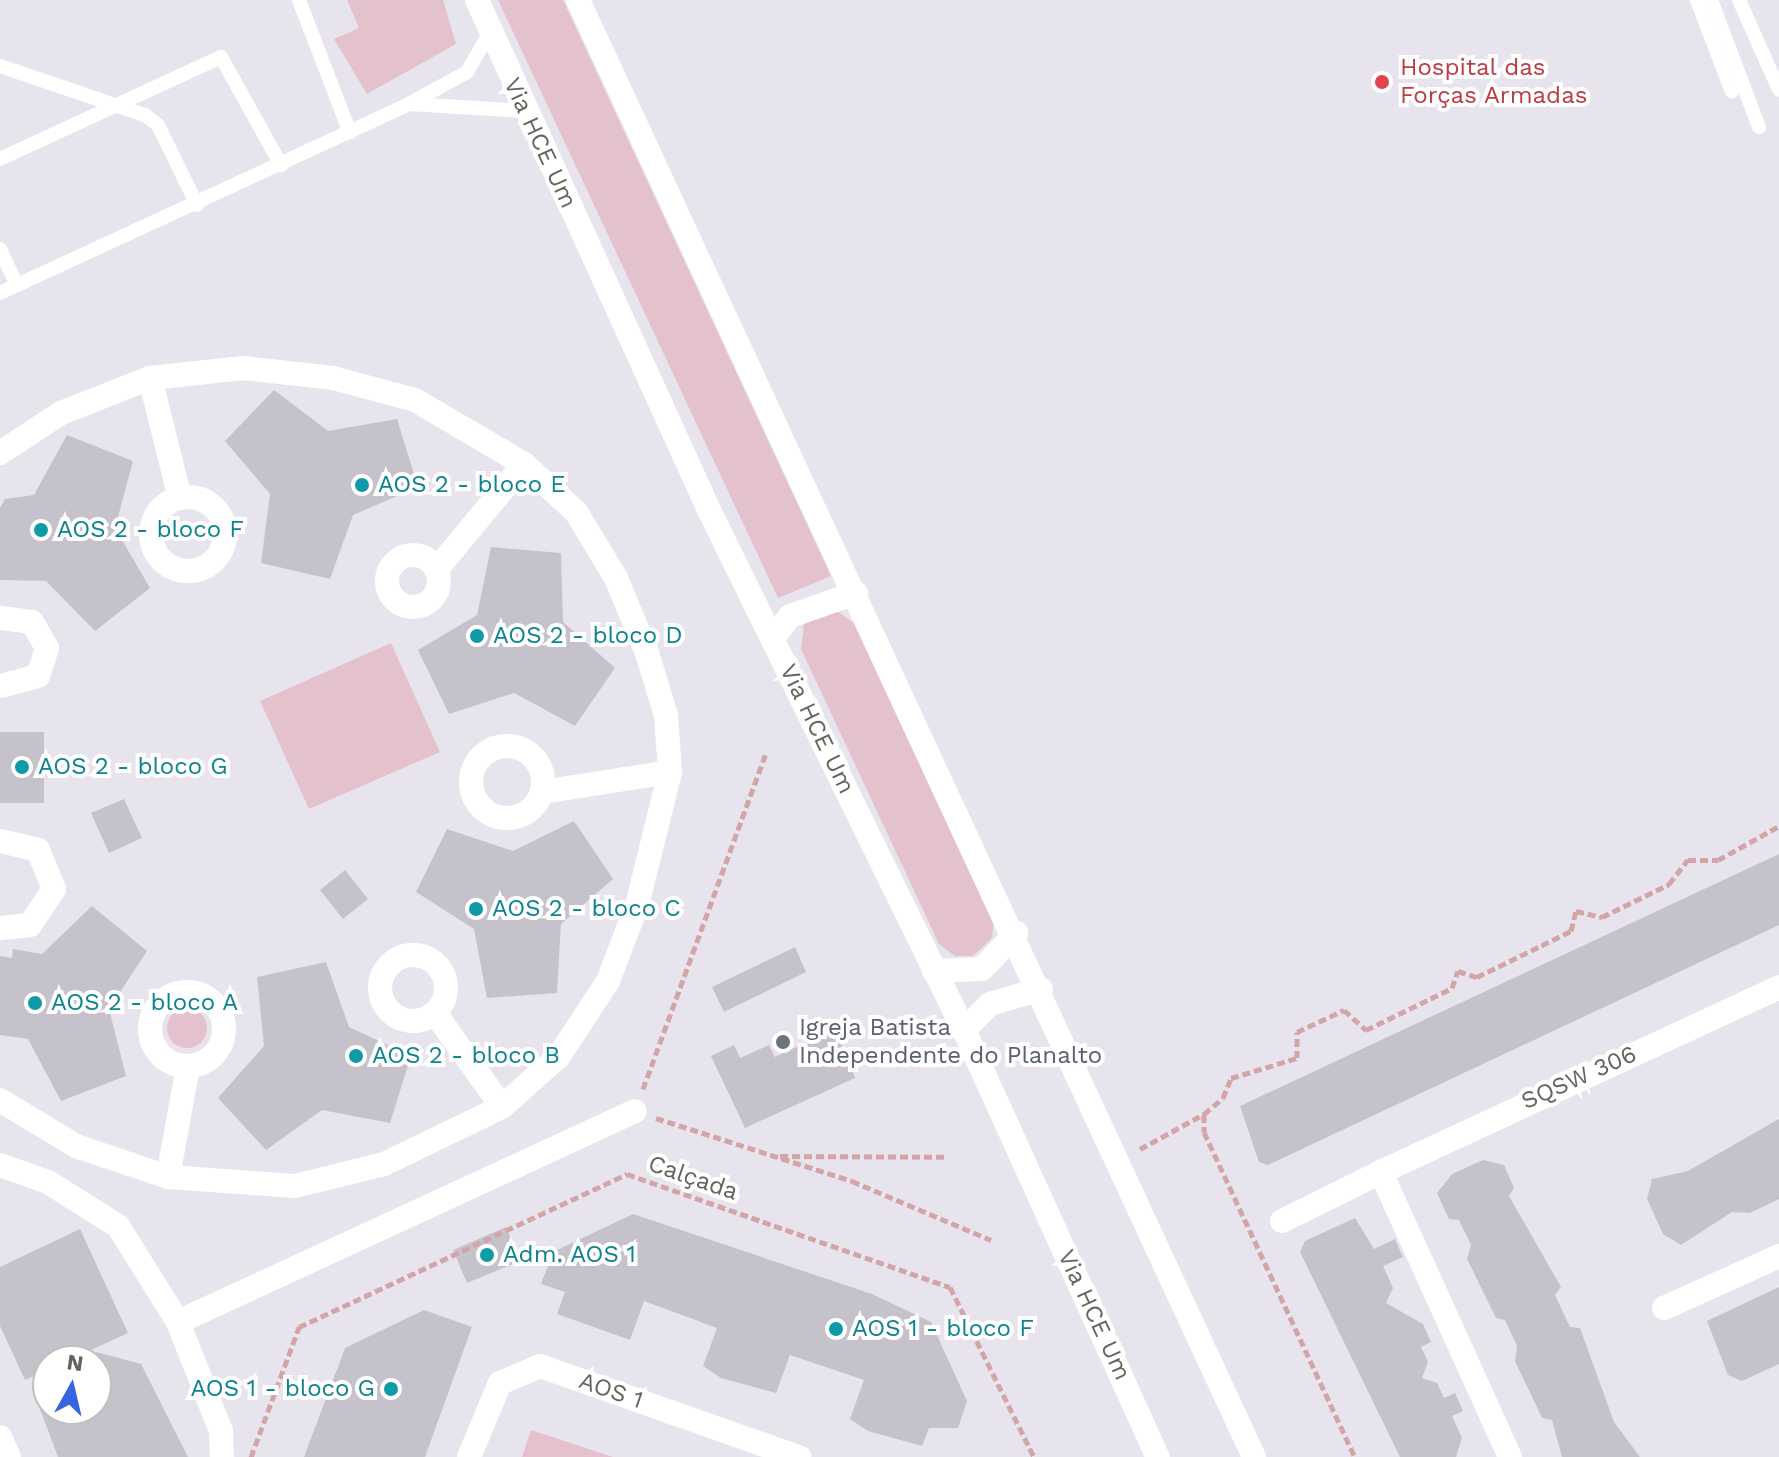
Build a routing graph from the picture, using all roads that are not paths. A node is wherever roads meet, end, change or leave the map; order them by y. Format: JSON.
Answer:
{"nodes":[{"id":1,"x":299,"y":0,"type":"edge"},
{"id":2,"x":477,"y":0,"type":"edge"},
{"id":3,"x":578,"y":0,"type":"edge"},
{"id":4,"x":1697,"y":0,"type":"edge"},
{"id":5,"x":1711,"y":0,"type":"edge"},
{"id":6,"x":1739,"y":0,"type":"edge"},
{"id":7,"x":490,"y":32,"type":"junction"},
{"id":8,"x":0,"y":66,"type":"edge"},
{"id":9,"x":1779,"y":90,"type":"edge"},
{"id":10,"x":1732,"y":92,"type":"dead end"},
{"id":11,"x":116,"y":104,"type":"junction"},
{"id":12,"x":409,"y":104,"type":"junction"},
{"id":13,"x":526,"y":111,"type":"junction"},
{"id":14,"x":1759,"y":127,"type":"dead end"},
{"id":15,"x":350,"y":133,"type":"junction"},
{"id":16,"x":0,"y":159,"type":"edge"},
{"id":17,"x":281,"y":165,"type":"junction"},
{"id":18,"x":197,"y":205,"type":"junction"},
{"id":19,"x":0,"y":249,"type":"edge"},
{"id":20,"x":17,"y":285,"type":"junction"},
{"id":21,"x":0,"y":293,"type":"edge"},
{"id":22,"x":150,"y":378,"type":"junction"},
{"id":23,"x":0,"y":453,"type":"edge"},
{"id":24,"x":524,"y":464,"type":"junction"},
{"id":25,"x":180,"y":498,"type":"dead end"},
{"id":26,"x":436,"y":570,"type":"dead end"},
{"id":27,"x":856,"y":593,"type":"junction"},
{"id":28,"x":0,"y":618,"type":"edge"},
{"id":29,"x":773,"y":638,"type":"junction"},
{"id":30,"x":0,"y":686,"type":"edge"},
{"id":31,"x":670,"y":772,"type":"junction"},
{"id":32,"x":542,"y":792,"type":"dead end"},
{"id":33,"x":0,"y":841,"type":"edge"},
{"id":34,"x":0,"y":928,"type":"edge"},
{"id":35,"x":1016,"y":933,"type":"junction"},
{"id":36,"x":934,"y":971,"type":"junction"},
{"id":37,"x":1779,"y":987,"type":"edge"},
{"id":38,"x":1041,"y":989,"type":"junction"},
{"id":39,"x":435,"y":1013,"type":"dead end"},
{"id":40,"x":964,"y":1030,"type":"junction"},
{"id":41,"x":188,"y":1066,"type":"dead end"},
{"id":42,"x":0,"y":1100,"type":"edge"},
{"id":43,"x":502,"y":1107,"type":"junction"},
{"id":44,"x":635,"y":1111,"type":"road end"},
{"id":45,"x":0,"y":1165,"type":"edge"},
{"id":46,"x":1381,"y":1172,"type":"junction"},
{"id":47,"x":168,"y":1177,"type":"junction"},
{"id":48,"x":1282,"y":1221,"type":"dead end"},
{"id":49,"x":1779,"y":1256,"type":"edge"},
{"id":50,"x":1664,"y":1308,"type":"dead end"},
{"id":51,"x":178,"y":1322,"type":"junction"},
{"id":52,"x":0,"y":1437,"type":"edge"},
{"id":53,"x":9,"y":1457,"type":"edge"},
{"id":54,"x":222,"y":1457,"type":"edge"},
{"id":55,"x":469,"y":1457,"type":"edge"},
{"id":56,"x":799,"y":1457,"type":"edge"},
{"id":57,"x":1158,"y":1457,"type":"edge"},
{"id":58,"x":1254,"y":1457,"type":"edge"},
{"id":59,"x":1510,"y":1457,"type":"edge"}],
"edges":[{"from":1,"to":15,"type":"lane"},
{"from":2,"to":7,"type":"street","name":"Via HCE Um"},
{"from":3,"to":27,"type":"street"},
{"from":4,"to":10,"type":"lane"},
{"from":5,"to":14,"type":"lane"},
{"from":6,"to":9,"type":"lane"},
{"from":7,"to":12,"type":"lane"},
{"from":7,"to":13,"type":"street","name":"Via HCE Um"},
{"from":8,"to":11,"type":"lane"},
{"from":11,"to":16,"type":"lane"},
{"from":11,"to":17,"type":"lane"},
{"from":11,"to":18,"type":"lane"},
{"from":12,"to":13,"type":"lane"},
{"from":12,"to":15,"type":"lane"},
{"from":13,"to":29,"type":"street","name":"Via HCE Um"},
{"from":15,"to":17,"type":"lane"},
{"from":17,"to":18,"type":"lane"},
{"from":18,"to":20,"type":"lane"},
{"from":19,"to":20,"type":"lane"},
{"from":20,"to":21,"type":"lane"},
{"from":22,"to":23,"type":"street"},
{"from":22,"to":24,"type":"street"},
{"from":22,"to":25,"type":"street"},
{"from":24,"to":26,"type":"street"},
{"from":24,"to":31,"type":"street"},
{"from":27,"to":29,"type":"street"},
{"from":27,"to":35,"type":"street"},
{"from":28,"to":30,"type":"street"},
{"from":29,"to":36,"type":"street","name":"Via HCE Um"},
{"from":31,"to":32,"type":"street"},
{"from":31,"to":43,"type":"street"},
{"from":33,"to":34,"type":"street"},
{"from":35,"to":36,"type":"street"},
{"from":35,"to":38,"type":"street"},
{"from":36,"to":40,"type":"street","name":"Via HCE Um"},
{"from":37,"to":46,"type":"street","name":"SQSW 306"},
{"from":38,"to":40,"type":"street"},
{"from":38,"to":58,"type":"street"},
{"from":39,"to":43,"type":"street"},
{"from":40,"to":57,"type":"street","name":"Via HCE Um"},
{"from":41,"to":47,"type":"street"},
{"from":42,"to":47,"type":"street"},
{"from":43,"to":47,"type":"street"},
{"from":44,"to":51,"type":"street"},
{"from":45,"to":51,"type":"street"},
{"from":46,"to":48,"type":"street","name":"SQSW 306"},
{"from":46,"to":59,"type":"street"},
{"from":49,"to":50,"type":"street"},
{"from":51,"to":54,"type":"street"},
{"from":52,"to":53,"type":"street"},
{"from":55,"to":56,"type":"street","name":"AOS 1"}]}
